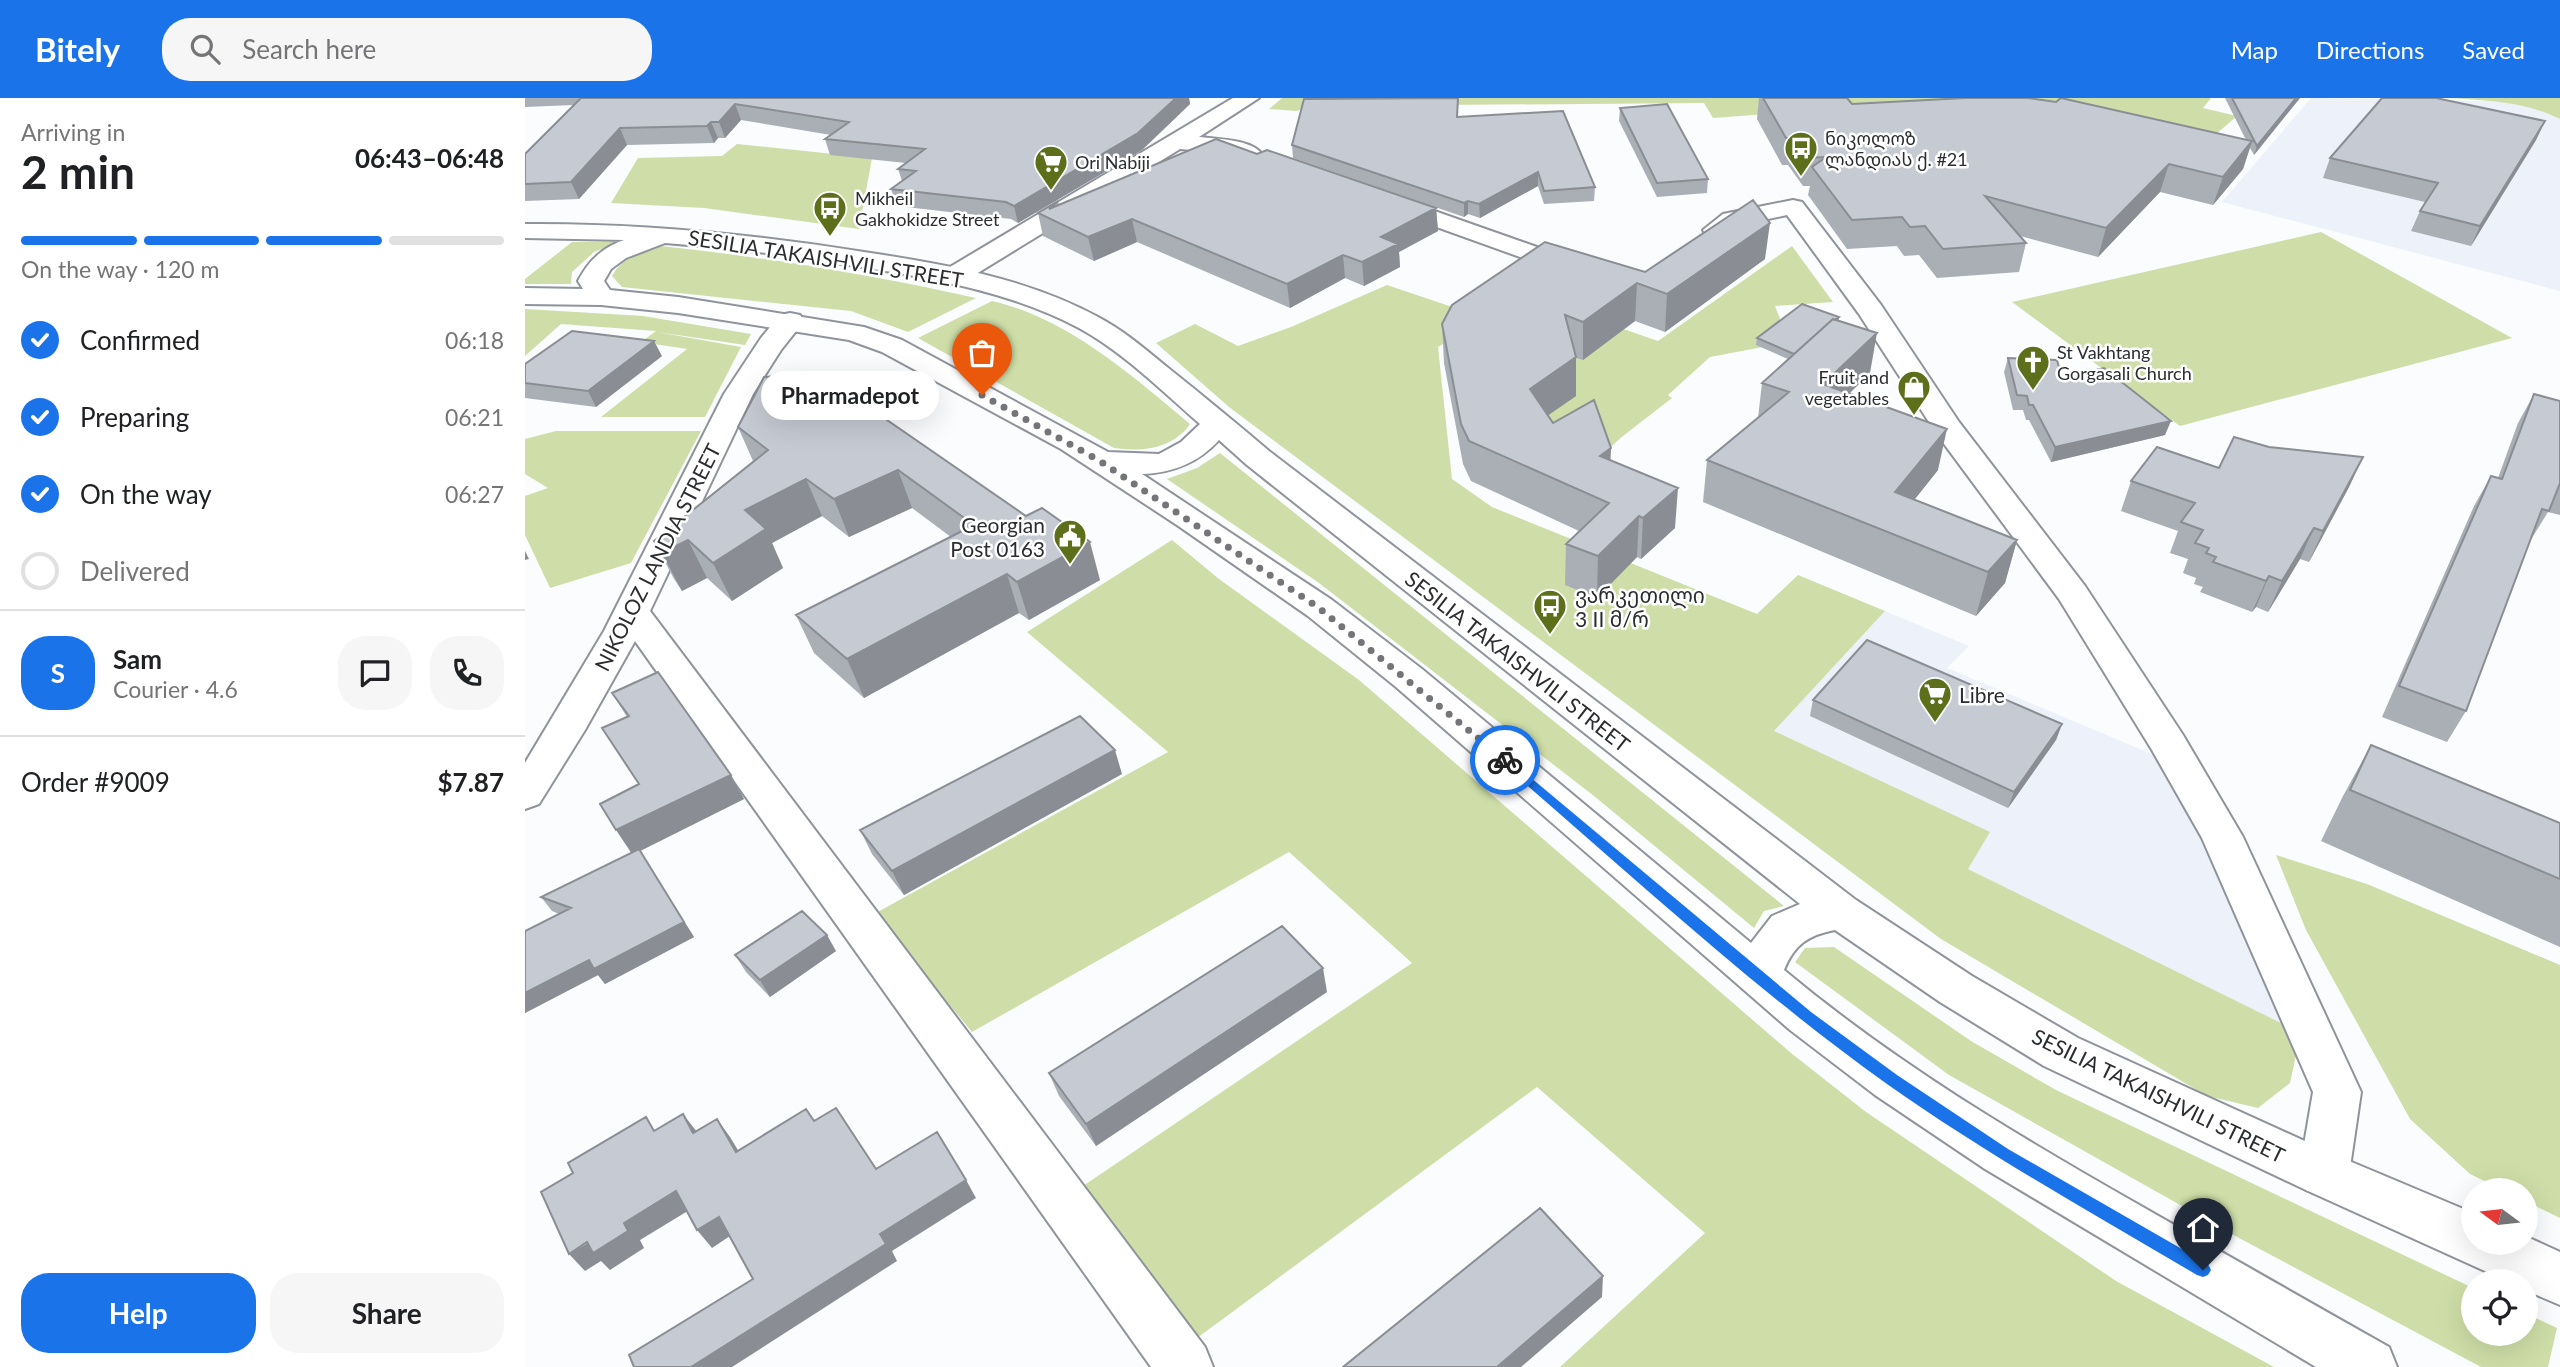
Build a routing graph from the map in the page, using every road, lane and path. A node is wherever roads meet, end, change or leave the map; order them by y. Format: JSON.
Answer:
{"nodes":[{"id":1,"x":1248,"y":98,"type":"edge"},
{"id":2,"x":1179,"y":142,"type":"junction"},
{"id":3,"x":1280,"y":165,"type":"edge"},
{"id":4,"x":1368,"y":195,"type":"edge"},
{"id":5,"x":525,"y":231,"type":"edge"},
{"id":6,"x":679,"y":236,"type":"junction"},
{"id":7,"x":1699,"y":240,"type":"edge"},
{"id":8,"x":954,"y":276,"type":"junction"},
{"id":9,"x":1599,"y":278,"type":"edge"},
{"id":10,"x":525,"y":296,"type":"edge"},
{"id":11,"x":601,"y":297,"type":"junction"},
{"id":12,"x":790,"y":321,"type":"junction"},
{"id":13,"x":1218,"y":422,"type":"junction"},
{"id":14,"x":1100,"y":461,"type":"junction"},
{"id":15,"x":632,"y":612,"type":"junction"},
{"id":16,"x":525,"y":794,"type":"edge"},
{"id":17,"x":1841,"y":912,"type":"junction"},
{"id":18,"x":1759,"y":975,"type":"junction"},
{"id":19,"x":2324,"y":1174,"type":"junction"},
{"id":20,"x":2461,"y":1234,"type":"edge"},
{"id":21,"x":2509,"y":1255,"type":"edge"},
{"id":22,"x":2560,"y":1279,"type":"edge"},
{"id":23,"x":1185,"y":1367,"type":"edge"},
{"id":24,"x":2369,"y":1367,"type":"edge"}],
"edges":[{"from":1,"to":2,"type":"main road"},
{"from":2,"to":3,"type":"main road"},
{"from":2,"to":8,"type":"main road"},
{"from":4,"to":9,"type":"main road"},
{"from":5,"to":6,"type":"main road","name":"SESILIA TAKAISHVILI STREET"},
{"from":6,"to":8,"type":"main road","name":"SESILIA TAKAISHVILI STREET"},
{"from":6,"to":11,"type":"main road"},
{"from":7,"to":19,"type":"main road"},
{"from":8,"to":13,"type":"main road","name":"SESILIA TAKAISHVILI STREET"},
{"from":10,"to":11,"type":"main road"},
{"from":11,"to":12,"type":"main road"},
{"from":12,"to":14,"type":"main road"},
{"from":12,"to":15,"type":"main road","name":"NIKOLOZ LANDIA STREET"},
{"from":13,"to":14,"type":"main road"},
{"from":13,"to":17,"type":"main road","name":"SESILIA TAKAISHVILI STREET"},
{"from":14,"to":18,"type":"main road"},
{"from":15,"to":16,"type":"main road","name":"NIKOLOZ LANDIA STREET"},
{"from":15,"to":23,"type":"main road"},
{"from":17,"to":18,"type":"main road"},
{"from":17,"to":19,"type":"main road","name":"SESILIA TAKAISHVILI STREET"},
{"from":18,"to":24,"type":"main road"},
{"from":19,"to":20,"type":"main road","name":"SESILIA TAKAISHVILI STREET"},
{"from":21,"to":22,"type":"main road"}]}
